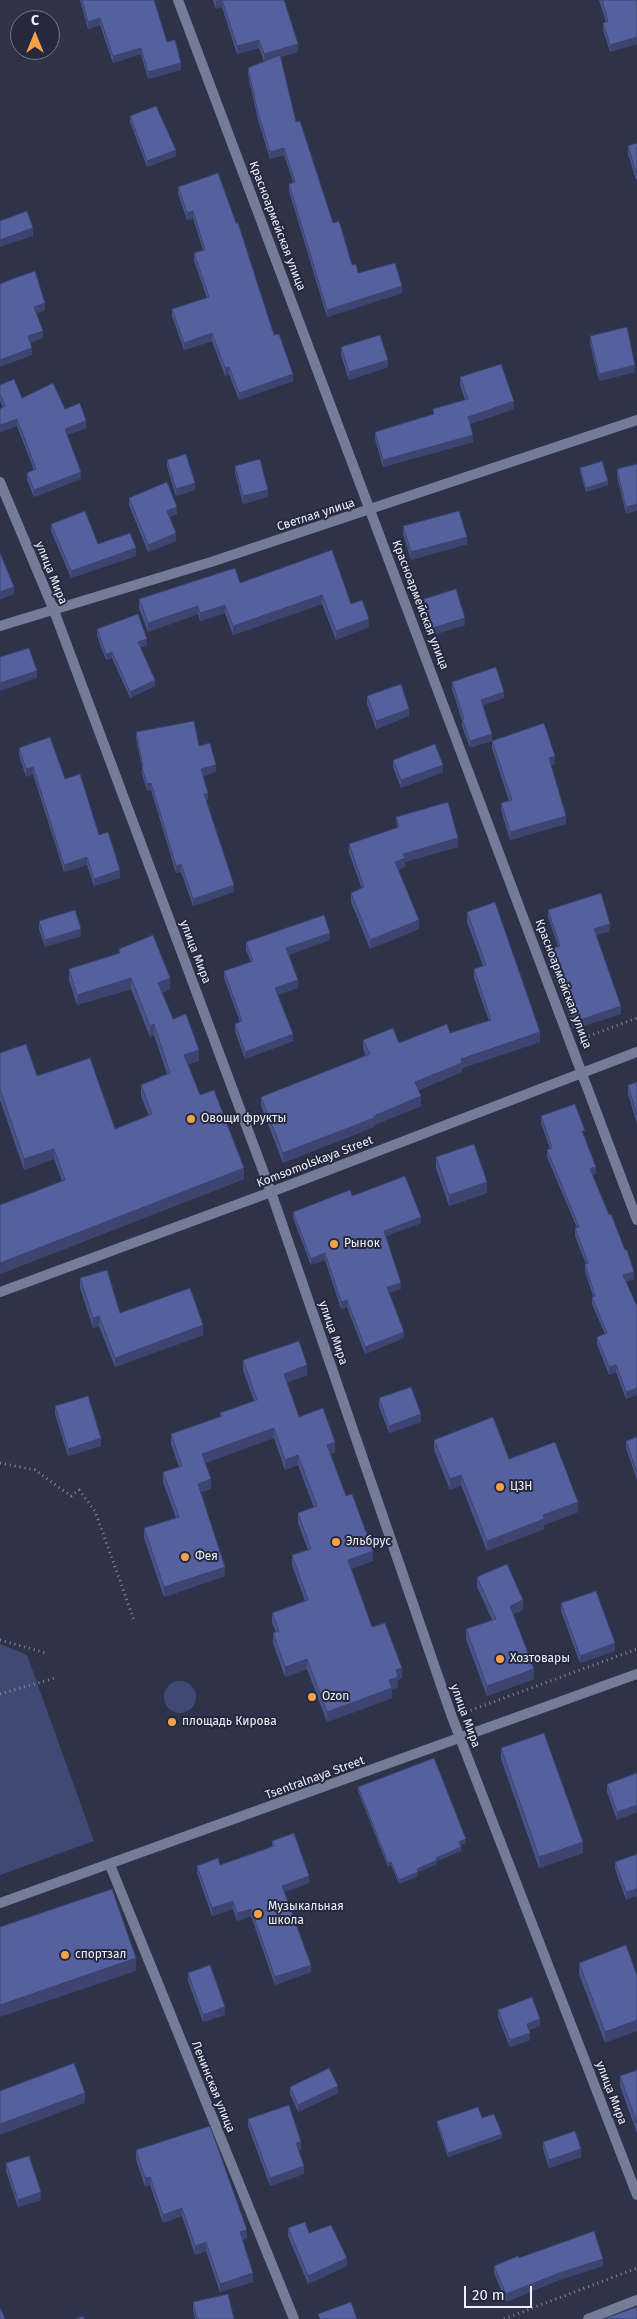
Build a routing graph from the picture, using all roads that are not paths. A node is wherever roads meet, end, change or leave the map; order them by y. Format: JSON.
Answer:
{"nodes":[{"id":1,"x":178,"y":0,"type":"edge"},
{"id":2,"x":637,"y":420,"type":"edge"},
{"id":3,"x":0,"y":482,"type":"edge"},
{"id":4,"x":370,"y":510,"type":"junction"},
{"id":5,"x":53,"y":608,"type":"junction"},
{"id":6,"x":0,"y":626,"type":"edge"},
{"id":7,"x":637,"y":1052,"type":"edge"},
{"id":8,"x":583,"y":1073,"type":"junction"},
{"id":9,"x":271,"y":1192,"type":"junction"},
{"id":10,"x":637,"y":1220,"type":"edge"},
{"id":11,"x":0,"y":1292,"type":"edge"},
{"id":12,"x":637,"y":1674,"type":"edge"},
{"id":13,"x":460,"y":1739,"type":"junction"},
{"id":14,"x":110,"y":1865,"type":"junction"},
{"id":15,"x":0,"y":1903,"type":"edge"},
{"id":16,"x":637,"y":2194,"type":"edge"},
{"id":17,"x":637,"y":2300,"type":"edge"},
{"id":18,"x":294,"y":2319,"type":"edge"},
{"id":19,"x":588,"y":2319,"type":"edge"}],
"edges":[{"from":1,"to":4,"type":"street","name":"Красноармейская улица"},
{"from":2,"to":4,"type":"street","name":"Светлая улица"},
{"from":3,"to":5,"type":"street","name":"улица Мира"},
{"from":4,"to":5,"type":"street","name":"Светлая улица"},
{"from":4,"to":8,"type":"street","name":"Красноармейская улица"},
{"from":5,"to":6,"type":"street","name":"Светлая улица"},
{"from":5,"to":9,"type":"street","name":"улица Мира"},
{"from":7,"to":8,"type":"street","name":"Komsomolskaya Street"},
{"from":8,"to":9,"type":"street","name":"Komsomolskaya Street"},
{"from":8,"to":10,"type":"street","name":"Красноармейская улица"},
{"from":9,"to":11,"type":"street","name":"Komsomolskaya Street"},
{"from":9,"to":13,"type":"street","name":"улица Мира"},
{"from":12,"to":13,"type":"street","name":"Tsentralnaya Street"},
{"from":13,"to":14,"type":"street","name":"Tsentralnaya Street"},
{"from":13,"to":16,"type":"street","name":"улица Мира"},
{"from":14,"to":15,"type":"street","name":"Tsentralnaya Street"},
{"from":14,"to":18,"type":"street","name":"Ленинская улица"},
{"from":17,"to":19,"type":"street"}]}
